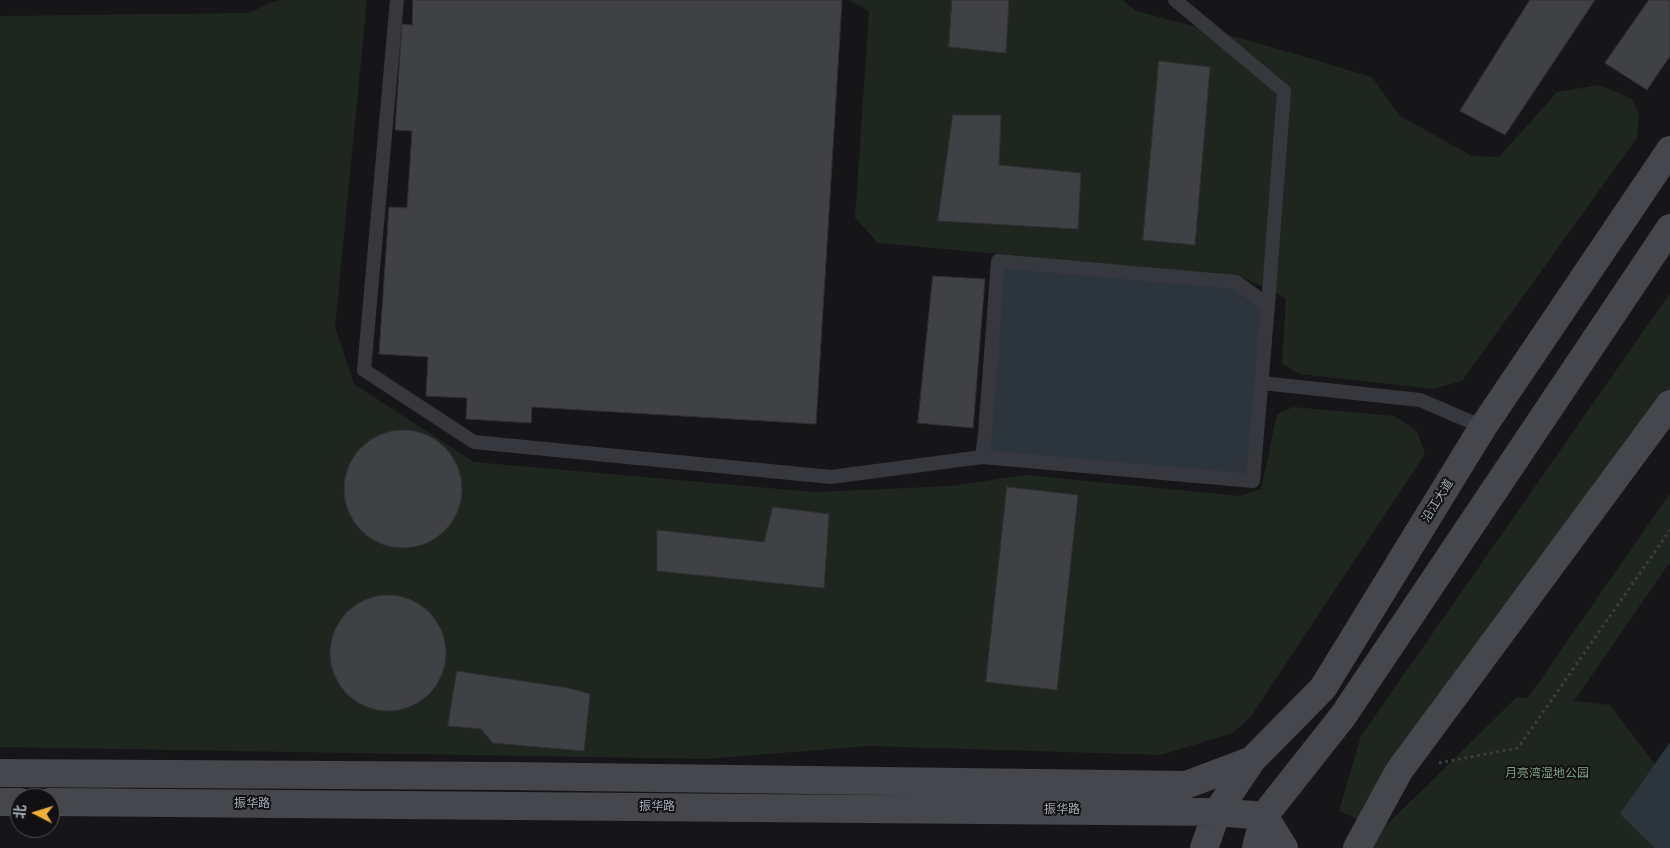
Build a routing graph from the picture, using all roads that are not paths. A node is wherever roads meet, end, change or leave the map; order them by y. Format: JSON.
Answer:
{"nodes":[{"id":1,"x":396,"y":0,"type":"edge"},
{"id":2,"x":1175,"y":0,"type":"edge"},
{"id":3,"x":1670,"y":150,"type":"edge"},
{"id":4,"x":1670,"y":228,"type":"edge"},
{"id":5,"x":1268,"y":305,"type":"junction"},
{"id":6,"x":1262,"y":383,"type":"junction"},
{"id":7,"x":1670,"y":404,"type":"edge"},
{"id":8,"x":1483,"y":428,"type":"junction"},
{"id":9,"x":982,"y":457,"type":"junction"},
{"id":10,"x":1252,"y":760,"type":"junction"},
{"id":11,"x":0,"y":773,"type":"edge"},
{"id":12,"x":60,"y":802,"type":"edge"},
{"id":13,"x":1217,"y":812,"type":"junction"},
{"id":14,"x":1264,"y":816,"type":"junction"},
{"id":15,"x":1204,"y":848,"type":"edge"},
{"id":16,"x":1256,"y":848,"type":"edge"},
{"id":17,"x":1284,"y":848,"type":"edge"},
{"id":18,"x":1357,"y":848,"type":"edge"}],
"edges":[{"from":1,"to":9,"type":"lane"},
{"from":2,"to":5,"type":"lane"},
{"from":3,"to":8,"type":"main road","name":"沿江大道"},
{"from":4,"to":14,"type":"main road"},
{"from":5,"to":6,"type":"lane"},
{"from":5,"to":9,"type":"lane"},
{"from":6,"to":8,"type":"lane"},
{"from":6,"to":9,"type":"lane"},
{"from":7,"to":18,"type":"main road"},
{"from":8,"to":10,"type":"main road","name":"沿江大道"},
{"from":10,"to":11,"type":"main road"},
{"from":10,"to":13,"type":"main road","name":"沿江大道"},
{"from":12,"to":13,"type":"main road","name":"振华路"},
{"from":13,"to":14,"type":"main road","name":"振华路"},
{"from":13,"to":15,"type":"main road","name":"沿江大道"},
{"from":14,"to":16,"type":"main road"},
{"from":14,"to":17,"type":"main road"}]}
